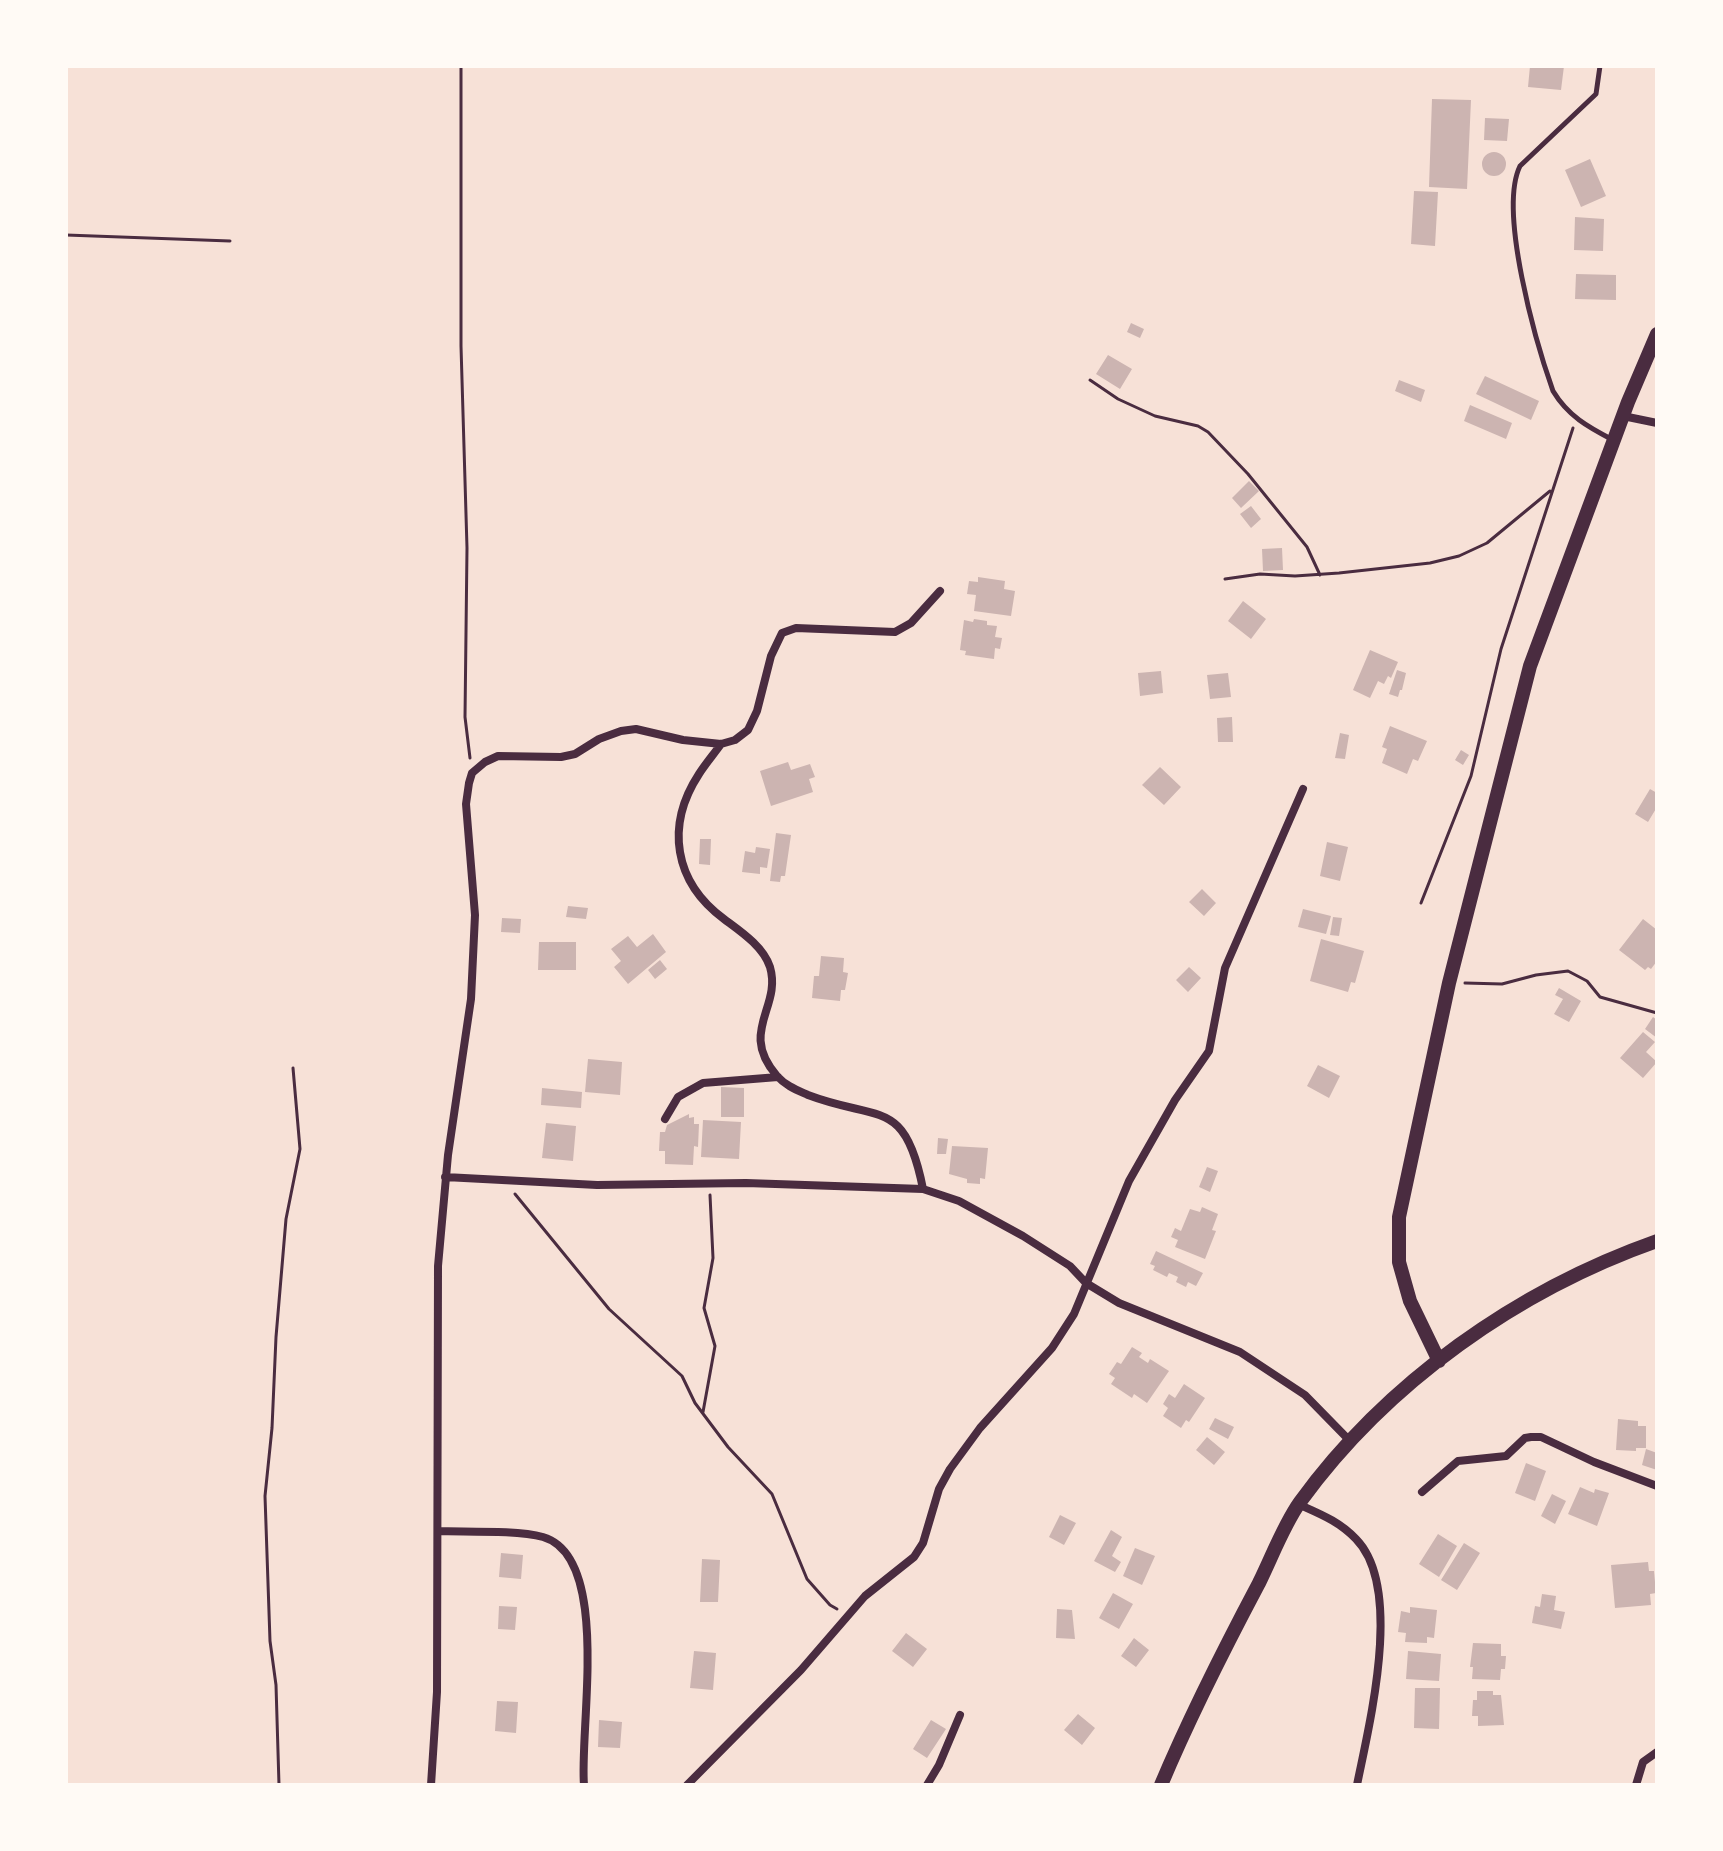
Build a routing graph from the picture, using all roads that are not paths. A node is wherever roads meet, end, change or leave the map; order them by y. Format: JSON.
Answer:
{"nodes":[{"id":1,"x":1600,"y":66,"type":"edge"},
{"id":2,"x":1657,"y":334,"type":"edge"},
{"id":3,"x":1623,"y":416,"type":"junction"},
{"id":4,"x":1657,"y":423,"type":"edge"},
{"id":5,"x":1614,"y":440,"type":"junction"},
{"id":6,"x":940,"y":591,"type":"dead end"},
{"id":7,"x":721,"y":744,"type":"junction"},
{"id":8,"x":1303,"y":789,"type":"dead end"},
{"id":9,"x":778,"y":1077,"type":"junction"},
{"id":10,"x":665,"y":1119,"type":"dead end"},
{"id":11,"x":445,"y":1177,"type":"junction"},
{"id":12,"x":923,"y":1189,"type":"junction"},
{"id":13,"x":1657,"y":1241,"type":"edge"},
{"id":14,"x":1086,"y":1283,"type":"junction"},
{"id":15,"x":1439,"y":1361,"type":"junction"},
{"id":16,"x":1350,"y":1441,"type":"junction"},
{"id":17,"x":1657,"y":1486,"type":"edge"},
{"id":18,"x":1422,"y":1492,"type":"dead end"},
{"id":19,"x":1298,"y":1504,"type":"junction"},
{"id":20,"x":438,"y":1531,"type":"junction"},
{"id":21,"x":960,"y":1715,"type":"dead end"},
{"id":22,"x":1657,"y":1752,"type":"edge"},
{"id":23,"x":431,"y":1785,"type":"edge"},
{"id":24,"x":584,"y":1785,"type":"edge"},
{"id":25,"x":687,"y":1785,"type":"edge"},
{"id":26,"x":927,"y":1785,"type":"edge"},
{"id":27,"x":1161,"y":1785,"type":"edge"},
{"id":28,"x":1357,"y":1785,"type":"edge"},
{"id":29,"x":1636,"y":1785,"type":"edge"}],
"edges":[{"from":1,"to":5,"type":"lane"},
{"from":2,"to":3,"type":"main road"},
{"from":3,"to":4,"type":"street"},
{"from":3,"to":5,"type":"main road"},
{"from":5,"to":15,"type":"main road"},
{"from":6,"to":7,"type":"street"},
{"from":7,"to":9,"type":"street"},
{"from":7,"to":11,"type":"street"},
{"from":8,"to":14,"type":"street"},
{"from":9,"to":10,"type":"street"},
{"from":9,"to":12,"type":"street"},
{"from":11,"to":12,"type":"street"},
{"from":11,"to":20,"type":"street"},
{"from":12,"to":14,"type":"street"},
{"from":13,"to":15,"type":"main road"},
{"from":14,"to":16,"type":"street"},
{"from":14,"to":25,"type":"street"},
{"from":15,"to":16,"type":"main road"},
{"from":16,"to":19,"type":"main road"},
{"from":17,"to":18,"type":"street"},
{"from":19,"to":27,"type":"main road"},
{"from":19,"to":28,"type":"street"},
{"from":20,"to":23,"type":"street"},
{"from":20,"to":24,"type":"street"},
{"from":21,"to":26,"type":"street"},
{"from":22,"to":29,"type":"street"}]}
